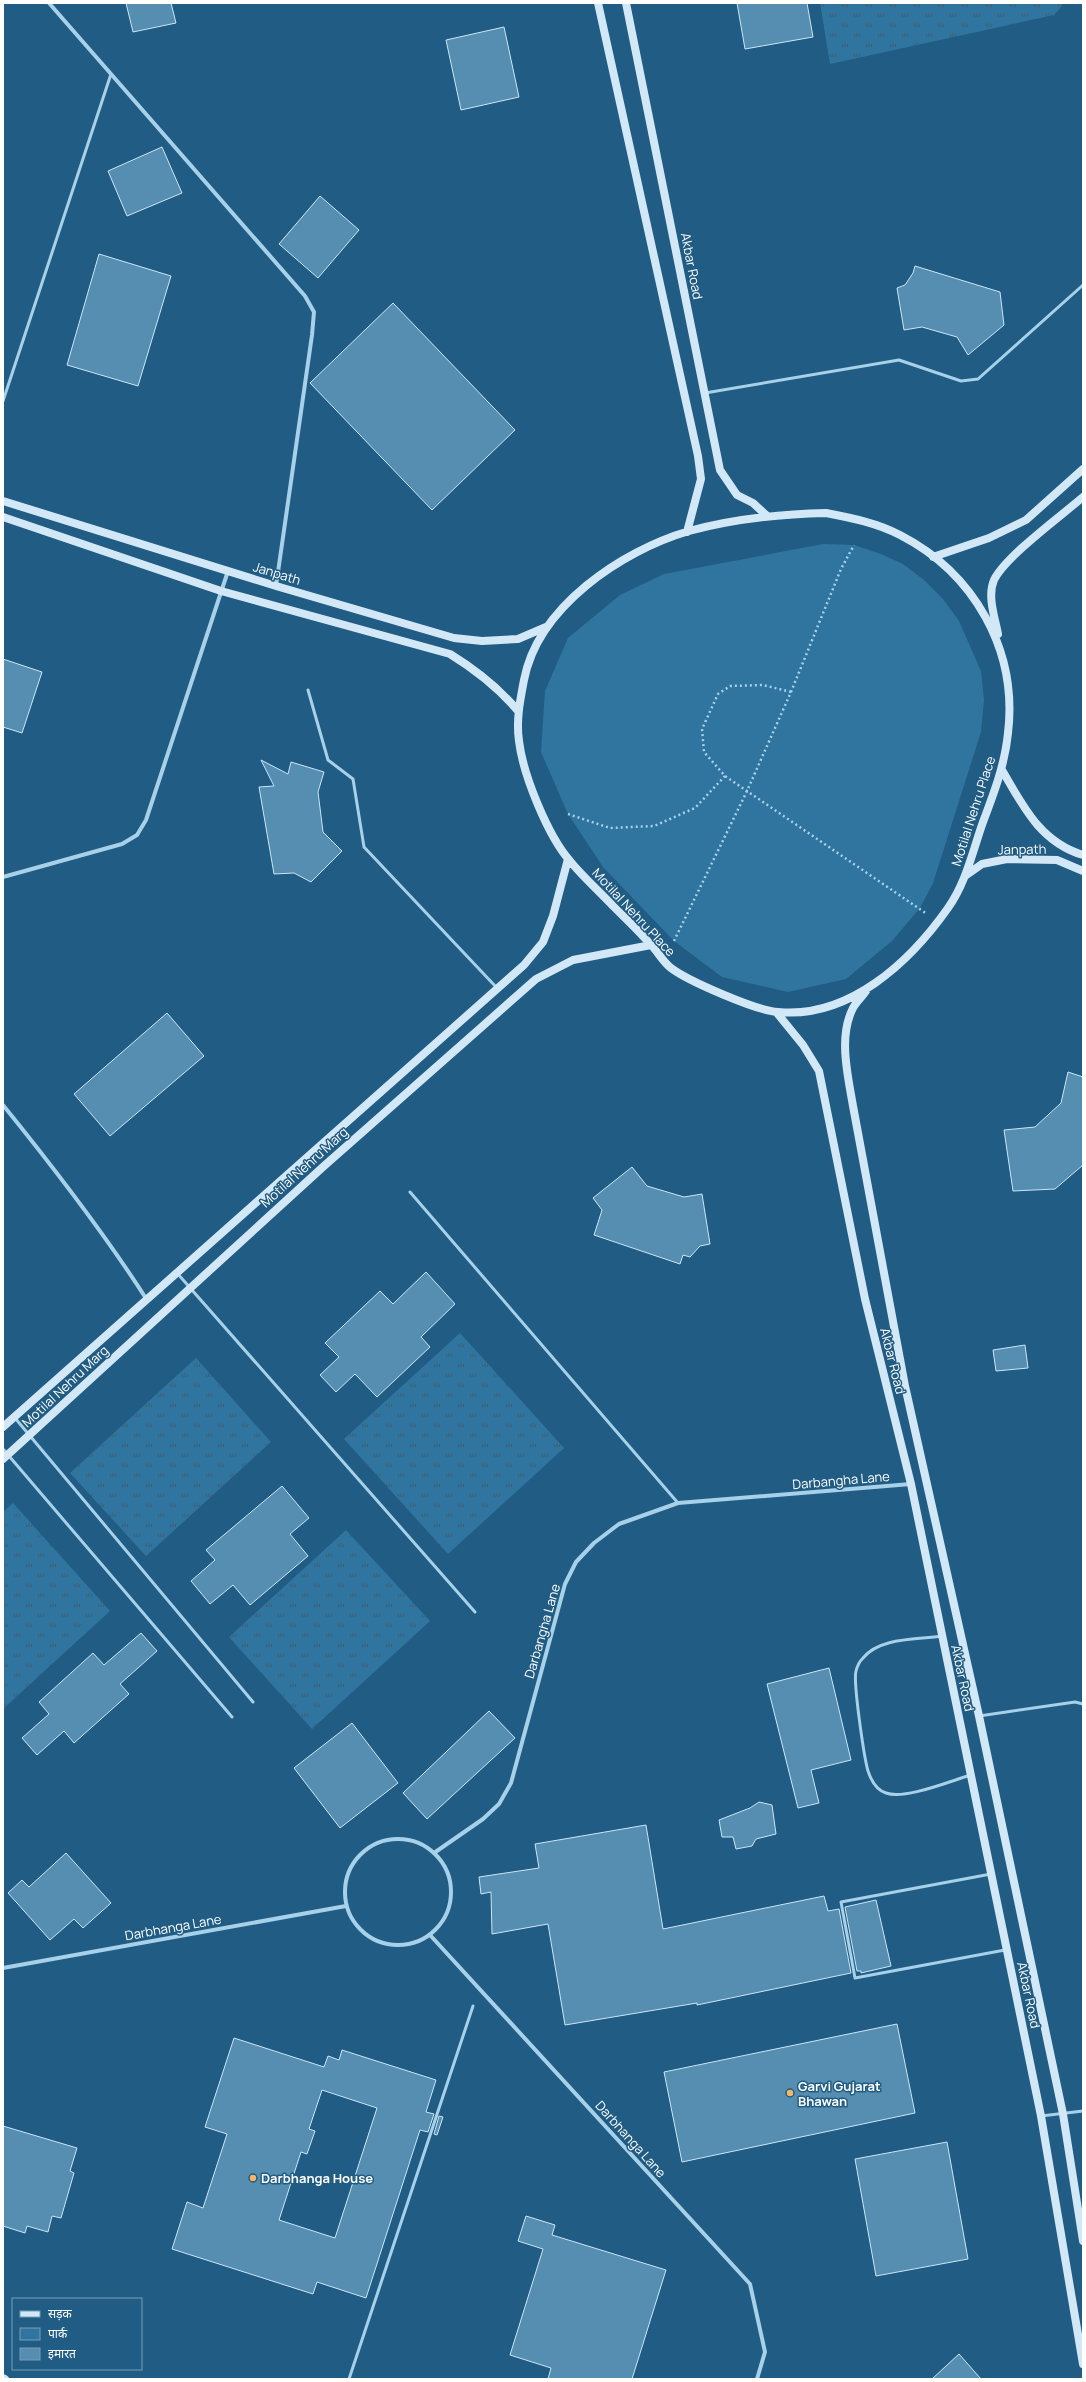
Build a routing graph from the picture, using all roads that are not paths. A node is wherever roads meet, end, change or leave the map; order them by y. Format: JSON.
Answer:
{"nodes":[{"id":1,"x":49,"y":3,"type":"edge"},
{"id":2,"x":598,"y":3,"type":"edge"},
{"id":3,"x":626,"y":3,"type":"edge"},
{"id":4,"x":111,"y":74,"type":"junction"},
{"id":5,"x":1083,"y":285,"type":"edge"},
{"id":6,"x":705,"y":393,"type":"junction"},
{"id":7,"x":3,"y":401,"type":"edge"},
{"id":8,"x":1083,"y":469,"type":"edge"},
{"id":9,"x":1083,"y":497,"type":"edge"},
{"id":10,"x":3,"y":501,"type":"edge"},
{"id":11,"x":766,"y":515,"type":"junction"},
{"id":12,"x":3,"y":517,"type":"edge"},
{"id":13,"x":687,"y":532,"type":"junction"},
{"id":14,"x":934,"y":557,"type":"junction"},
{"id":15,"x":228,"y":571,"type":"junction"},
{"id":16,"x":276,"y":586,"type":"junction"},
{"id":17,"x":221,"y":592,"type":"junction"},
{"id":18,"x":546,"y":627,"type":"junction"},
{"id":19,"x":1001,"y":647,"type":"junction"},
{"id":20,"x":308,"y":690,"type":"dead end"},
{"id":21,"x":518,"y":711,"type":"junction"},
{"id":22,"x":1002,"y":770,"type":"junction"},
{"id":23,"x":1083,"y":855,"type":"edge"},
{"id":24,"x":568,"y":859,"type":"junction"},
{"id":25,"x":1083,"y":871,"type":"edge"},
{"id":26,"x":3,"y":877,"type":"edge"},
{"id":27,"x":964,"y":877,"type":"junction"},
{"id":28,"x":651,"y":944,"type":"junction"},
{"id":29,"x":496,"y":988,"type":"junction"},
{"id":30,"x":867,"y":990,"type":"junction"},
{"id":31,"x":777,"y":1013,"type":"junction"},
{"id":32,"x":3,"y":1105,"type":"edge"},
{"id":33,"x":410,"y":1192,"type":"dead end"},
{"id":34,"x":177,"y":1273,"type":"junction"},
{"id":35,"x":190,"y":1287,"type":"junction"},
{"id":36,"x":147,"y":1300,"type":"junction"},
{"id":37,"x":14,"y":1416,"type":"junction"},
{"id":38,"x":3,"y":1427,"type":"edge"},
{"id":39,"x":30,"y":1436,"type":"junction"},
{"id":40,"x":5,"y":1454,"type":"edge"},
{"id":41,"x":910,"y":1484,"type":"junction"},
{"id":42,"x":678,"y":1503,"type":"junction"},
{"id":43,"x":474,"y":1612,"type":"dead end"},
{"id":44,"x":942,"y":1636,"type":"junction"},
{"id":45,"x":253,"y":1702,"type":"dead end"},
{"id":46,"x":1083,"y":1704,"type":"edge"},
{"id":47,"x":979,"y":1716,"type":"junction"},
{"id":48,"x":232,"y":1717,"type":"dead end"},
{"id":49,"x":971,"y":1775,"type":"junction"},
{"id":50,"x":434,"y":1853,"type":"junction"},
{"id":51,"x":991,"y":1874,"type":"junction"},
{"id":52,"x":346,"y":1906,"type":"junction"},
{"id":53,"x":430,"y":1936,"type":"junction"},
{"id":54,"x":1007,"y":1950,"type":"junction"},
{"id":55,"x":3,"y":1968,"type":"edge"},
{"id":56,"x":473,"y":2006,"type":"dead end"},
{"id":57,"x":1083,"y":2111,"type":"edge"},
{"id":58,"x":1063,"y":2114,"type":"junction"},
{"id":59,"x":1041,"y":2116,"type":"junction"},
{"id":60,"x":1083,"y":2241,"type":"edge"},
{"id":61,"x":1083,"y":2364,"type":"edge"},
{"id":62,"x":349,"y":2379,"type":"edge"},
{"id":63,"x":757,"y":2379,"type":"edge"}],
"edges":[{"from":1,"to":4,"type":"street"},
{"from":2,"to":13,"type":"main road"},
{"from":3,"to":6,"type":"main road","name":"Akbar Road"},
{"from":4,"to":7,"type":"lane"},
{"from":4,"to":16,"type":"street"},
{"from":5,"to":6,"type":"lane"},
{"from":6,"to":11,"type":"main road","name":"Akbar Road"},
{"from":8,"to":14,"type":"main road"},
{"from":9,"to":19,"type":"main road"},
{"from":10,"to":15,"type":"main road","name":"Janpath"},
{"from":11,"to":13,"type":"main road","name":"Motilal Nehru Place"},
{"from":11,"to":14,"type":"main road","name":"Motilal Nehru Place"},
{"from":12,"to":17,"type":"main road"},
{"from":13,"to":18,"type":"main road","name":"Motilal Nehru Place"},
{"from":14,"to":19,"type":"main road","name":"Motilal Nehru Place"},
{"from":15,"to":16,"type":"main road","name":"Janpath"},
{"from":15,"to":17,"type":"street"},
{"from":16,"to":18,"type":"main road","name":"Janpath"},
{"from":17,"to":21,"type":"main road"},
{"from":17,"to":26,"type":"street"},
{"from":18,"to":21,"type":"main road","name":"Motilal Nehru Place"},
{"from":19,"to":22,"type":"main road","name":"Motilal Nehru Place"},
{"from":20,"to":29,"type":"lane"},
{"from":21,"to":24,"type":"main road","name":"Motilal Nehru Place"},
{"from":22,"to":23,"type":"main road","name":"Janpath"},
{"from":22,"to":27,"type":"main road","name":"Motilal Nehru Place"},
{"from":24,"to":28,"type":"main road","name":"Motilal Nehru Place"},
{"from":24,"to":29,"type":"main road","name":"Motilal Nehru Marg"},
{"from":25,"to":27,"type":"main road","name":"Janpath"},
{"from":27,"to":30,"type":"main road","name":"Motilal Nehru Place"},
{"from":28,"to":31,"type":"main road","name":"Motilal Nehru Place"},
{"from":28,"to":35,"type":"main road","name":"Motilal Nehru Marg"},
{"from":29,"to":34,"type":"main road","name":"Motilal Nehru Marg"},
{"from":30,"to":31,"type":"main road","name":"Motilal Nehru Place"},
{"from":30,"to":47,"type":"main road","name":"Akbar Road"},
{"from":31,"to":41,"type":"main road","name":"Akbar Road"},
{"from":32,"to":36,"type":"street"},
{"from":33,"to":42,"type":"lane"},
{"from":34,"to":35,"type":"lane"},
{"from":34,"to":36,"type":"main road","name":"Motilal Nehru Marg"},
{"from":35,"to":39,"type":"main road","name":"Motilal Nehru Marg"},
{"from":35,"to":43,"type":"lane"},
{"from":36,"to":37,"type":"main road","name":"Motilal Nehru Marg"},
{"from":37,"to":38,"type":"main road","name":"Motilal Nehru Marg"},
{"from":37,"to":39,"type":"lane"},
{"from":39,"to":40,"type":"main road","name":"Motilal Nehru Marg"},
{"from":39,"to":45,"type":"lane"},
{"from":40,"to":48,"type":"lane"},
{"from":41,"to":42,"type":"street","name":"Darbangha Lane"},
{"from":41,"to":44,"type":"main road","name":"Akbar Road"},
{"from":42,"to":50,"type":"street","name":"Darbangha Lane"},
{"from":44,"to":49,"type":"main road","name":"Akbar Road"},
{"from":44,"to":49,"type":"lane"},
{"from":46,"to":47,"type":"lane"},
{"from":47,"to":58,"type":"main road","name":"Akbar Road"},
{"from":49,"to":51,"type":"main road","name":"Akbar Road"},
{"from":50,"to":52,"type":"street"},
{"from":50,"to":53,"type":"street"},
{"from":51,"to":54,"type":"main road","name":"Akbar Road"},
{"from":51,"to":54,"type":"lane"},
{"from":52,"to":53,"type":"street"},
{"from":52,"to":55,"type":"street","name":"Darbhanga Lane"},
{"from":53,"to":63,"type":"street","name":"Darbhanga Lane"},
{"from":54,"to":59,"type":"main road","name":"Akbar Road"},
{"from":56,"to":62,"type":"lane"},
{"from":57,"to":58,"type":"lane"},
{"from":58,"to":59,"type":"lane"},
{"from":58,"to":60,"type":"main road","name":"Akbar Road"},
{"from":59,"to":61,"type":"main road","name":"Akbar Road"}]}
